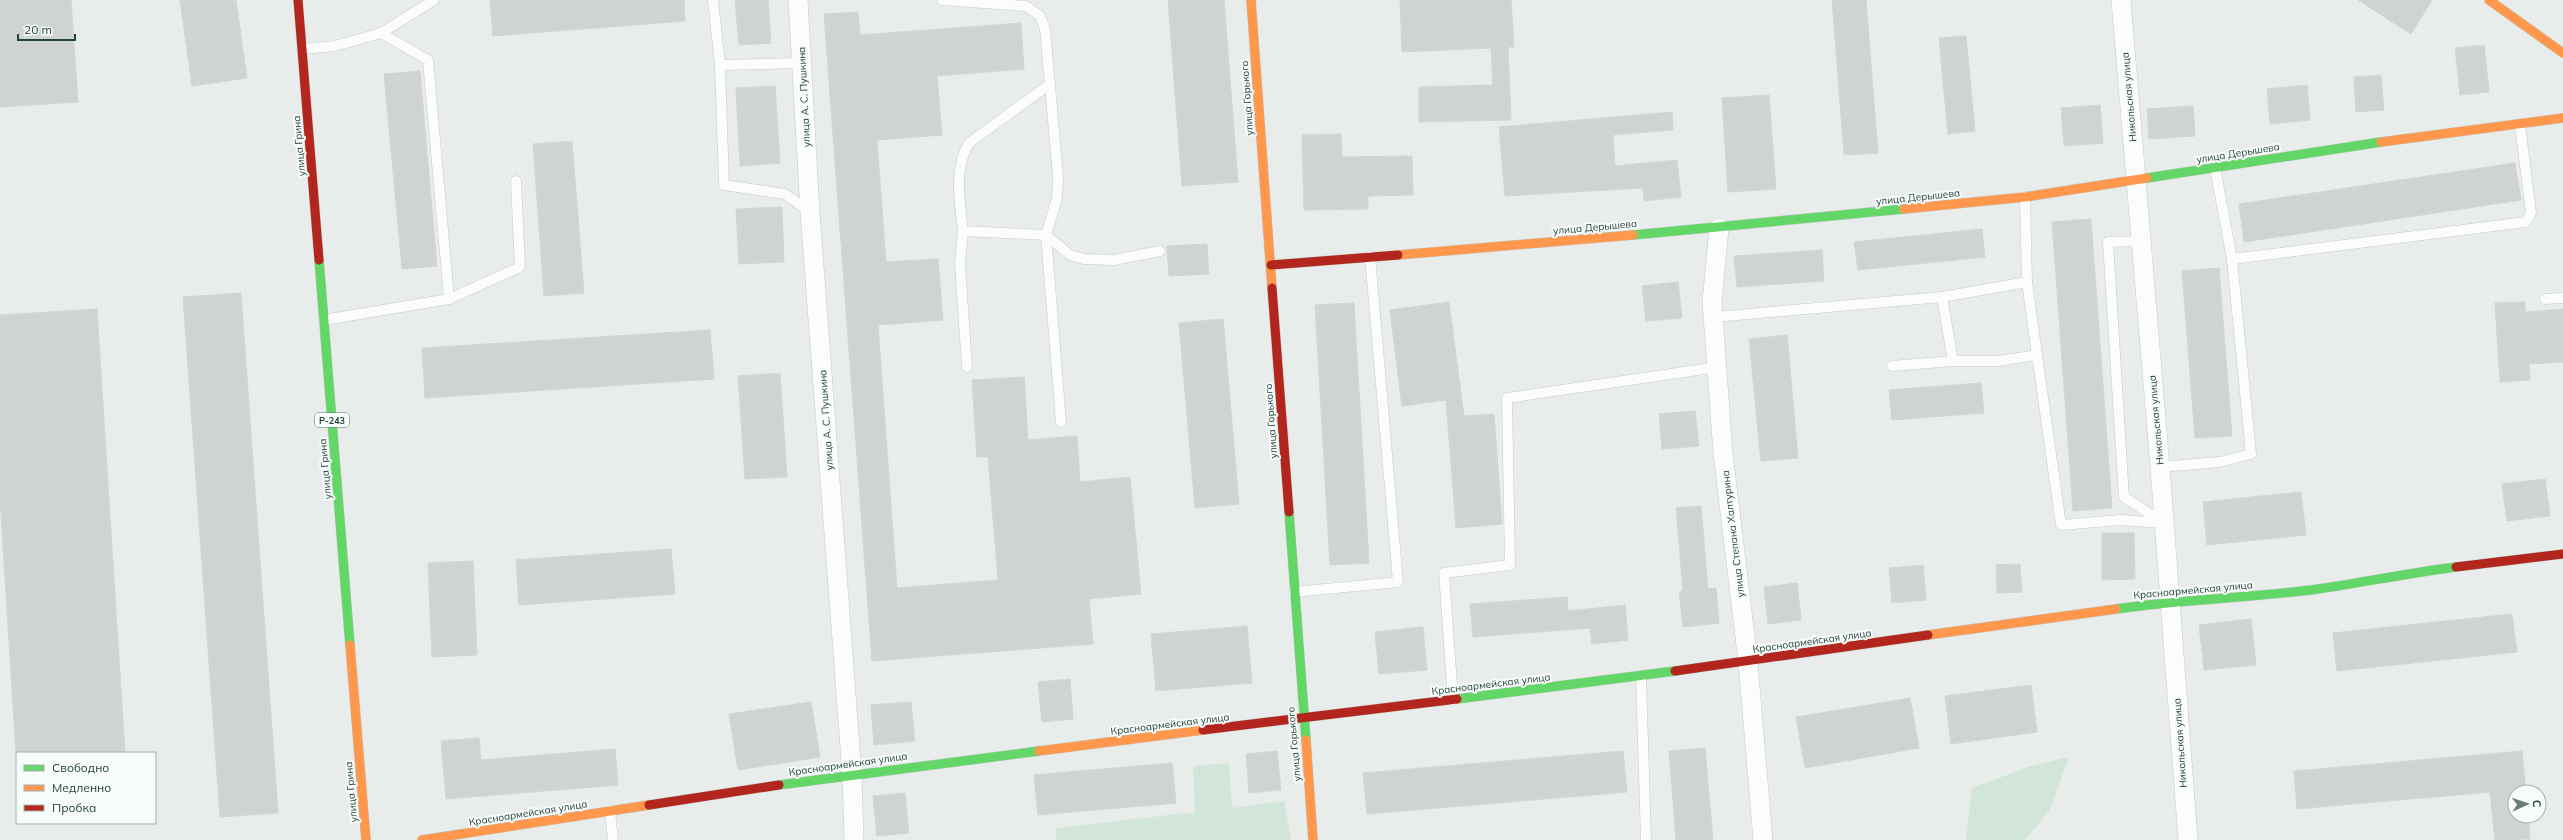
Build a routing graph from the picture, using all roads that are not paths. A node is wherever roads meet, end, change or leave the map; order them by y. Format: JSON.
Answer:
{"nodes":[{"id":1,"x":298,"y":0,"type":"edge"},
{"id":2,"x":434,"y":0,"type":"edge"},
{"id":3,"x":713,"y":0,"type":"edge"},
{"id":4,"x":798,"y":0,"type":"edge"},
{"id":5,"x":942,"y":0,"type":"edge"},
{"id":6,"x":1251,"y":0,"type":"edge"},
{"id":7,"x":2121,"y":0,"type":"edge"},
{"id":8,"x":2489,"y":0,"type":"edge"},
{"id":9,"x":381,"y":33,"type":"junction"},
{"id":10,"x":302,"y":49,"type":"junction"},
{"id":11,"x":2563,"y":53,"type":"edge"},
{"id":12,"x":802,"y":63,"type":"junction"},
{"id":13,"x":720,"y":65,"type":"junction"},
{"id":14,"x":1050,"y":84,"type":"junction"},
{"id":15,"x":2563,"y":118,"type":"edge"},
{"id":16,"x":2520,"y":125,"type":"junction"},
{"id":17,"x":2216,"y":168,"type":"junction"},
{"id":18,"x":2136,"y":180,"type":"junction"},
{"id":19,"x":516,"y":181,"type":"dead end"},
{"id":20,"x":2025,"y":197,"type":"junction"},
{"id":21,"x":810,"y":212,"type":"junction"},
{"id":22,"x":1719,"y":228,"type":"junction"},
{"id":23,"x":963,"y":231,"type":"junction"},
{"id":24,"x":1046,"y":235,"type":"junction"},
{"id":25,"x":2142,"y":241,"type":"junction"},
{"id":26,"x":1160,"y":251,"type":"dead end"},
{"id":27,"x":1370,"y":256,"type":"junction"},
{"id":28,"x":2232,"y":259,"type":"junction"},
{"id":29,"x":1271,"y":265,"type":"junction"},
{"id":30,"x":2027,"y":282,"type":"junction"},
{"id":31,"x":1942,"y":297,"type":"junction"},
{"id":32,"x":2563,"y":298,"type":"edge"},
{"id":33,"x":449,"y":299,"type":"junction"},
{"id":34,"x":2545,"y":299,"type":"dead end"},
{"id":35,"x":1714,"y":317,"type":"junction"},
{"id":36,"x":324,"y":320,"type":"junction"},
{"id":37,"x":2037,"y":355,"type":"junction"},
{"id":38,"x":1953,"y":361,"type":"junction"},
{"id":39,"x":1892,"y":366,"type":"dead end"},
{"id":40,"x":967,"y":367,"type":"dead end"},
{"id":41,"x":1718,"y":367,"type":"junction"},
{"id":42,"x":1061,"y":422,"type":"dead end"},
{"id":43,"x":2160,"y":467,"type":"junction"},
{"id":44,"x":2164,"y":523,"type":"junction"},
{"id":45,"x":2563,"y":554,"type":"edge"},
{"id":46,"x":1294,"y":592,"type":"junction"},
{"id":47,"x":2169,"y":601,"type":"junction"},
{"id":48,"x":1748,"y":662,"type":"junction"},
{"id":49,"x":1641,"y":676,"type":"junction"},
{"id":50,"x":1453,"y":700,"type":"junction"},
{"id":51,"x":1302,"y":719,"type":"junction"},
{"id":52,"x":852,"y":774,"type":"junction"},
{"id":53,"x":610,"y":811,"type":"junction"},
{"id":54,"x":366,"y":840,"type":"edge"},
{"id":55,"x":422,"y":840,"type":"edge"},
{"id":56,"x":613,"y":840,"type":"edge"},
{"id":57,"x":854,"y":840,"type":"edge"},
{"id":58,"x":1313,"y":840,"type":"edge"},
{"id":59,"x":1646,"y":840,"type":"edge"},
{"id":60,"x":1763,"y":840,"type":"edge"},
{"id":61,"x":2188,"y":840,"type":"edge"}],
"edges":[{"from":1,"to":10,"type":"main road","name":"улица Грина","number":"Р-243"},
{"from":2,"to":9,"type":"lane"},
{"from":3,"to":13,"type":"lane"},
{"from":4,"to":12,"type":"street","name":"улица А. С. Пушкина"},
{"from":5,"to":14,"type":"lane"},
{"from":6,"to":29,"type":"main road","name":"улица Горького"},
{"from":7,"to":18,"type":"street","name":"Никольская улица"},
{"from":8,"to":11,"type":"main road"},
{"from":9,"to":10,"type":"lane"},
{"from":9,"to":33,"type":"lane"},
{"from":10,"to":36,"type":"main road","name":"улица Грина","number":"Р-243"},
{"from":12,"to":13,"type":"lane"},
{"from":12,"to":21,"type":"street","name":"улица А. С. Пушкина"},
{"from":13,"to":21,"type":"lane"},
{"from":14,"to":23,"type":"lane"},
{"from":14,"to":24,"type":"lane"},
{"from":15,"to":16,"type":"main road","name":"улица Дерышева"},
{"from":16,"to":17,"type":"main road","name":"улица Дерышева"},
{"from":16,"to":28,"type":"lane"},
{"from":17,"to":18,"type":"main road","name":"улица Дерышева"},
{"from":17,"to":28,"type":"lane"},
{"from":18,"to":20,"type":"main road","name":"улица Дерышева"},
{"from":18,"to":25,"type":"street","name":"Никольская улица"},
{"from":19,"to":33,"type":"lane"},
{"from":20,"to":22,"type":"main road","name":"улица Дерышева"},
{"from":20,"to":30,"type":"lane"},
{"from":21,"to":52,"type":"street","name":"улица А. С. Пушкина"},
{"from":22,"to":27,"type":"main road","name":"улица Дерышева"},
{"from":22,"to":35,"type":"street","name":"улица Степана Халтурина"},
{"from":23,"to":24,"type":"lane"},
{"from":23,"to":40,"type":"lane"},
{"from":24,"to":26,"type":"lane"},
{"from":24,"to":42,"type":"lane"},
{"from":25,"to":43,"type":"street","name":"Никольская улица"},
{"from":25,"to":44,"type":"lane"},
{"from":27,"to":29,"type":"main road","name":"улица Дерышева"},
{"from":27,"to":46,"type":"lane"},
{"from":28,"to":43,"type":"lane"},
{"from":29,"to":46,"type":"main road","name":"улица Горького"},
{"from":30,"to":31,"type":"lane"},
{"from":30,"to":37,"type":"lane"},
{"from":31,"to":35,"type":"lane"},
{"from":31,"to":38,"type":"lane"},
{"from":32,"to":34,"type":"lane"},
{"from":33,"to":36,"type":"lane"},
{"from":35,"to":41,"type":"street","name":"улица Степана Халтурина"},
{"from":36,"to":54,"type":"main road","name":"улица Грина","number":"Р-243"},
{"from":37,"to":38,"type":"lane"},
{"from":37,"to":44,"type":"lane"},
{"from":38,"to":39,"type":"lane"},
{"from":41,"to":48,"type":"street","name":"улица Степана Халтурина"},
{"from":41,"to":50,"type":"lane"},
{"from":43,"to":44,"type":"street","name":"Никольская улица"},
{"from":44,"to":47,"type":"street","name":"Никольская улица"},
{"from":45,"to":47,"type":"main road","name":"Красноармейская улица"},
{"from":46,"to":51,"type":"main road","name":"улица Горького"},
{"from":47,"to":48,"type":"main road","name":"Красноармейская улица"},
{"from":47,"to":61,"type":"street","name":"Никольская улица"},
{"from":48,"to":49,"type":"main road","name":"Красноармейская улица"},
{"from":48,"to":60,"type":"street","name":"улица Степана Халтурина"},
{"from":49,"to":50,"type":"main road","name":"Красноармейская улица"},
{"from":49,"to":59,"type":"lane"},
{"from":50,"to":51,"type":"main road","name":"Красноармейская улица"},
{"from":51,"to":52,"type":"main road","name":"Красноармейская улица"},
{"from":51,"to":58,"type":"main road","name":"улица Горького"},
{"from":52,"to":53,"type":"main road","name":"Красноармейская улица"},
{"from":52,"to":57,"type":"street","name":"улица А. С. Пушкина"},
{"from":53,"to":55,"type":"main road","name":"Красноармейская улица"},
{"from":53,"to":56,"type":"lane"}]}
